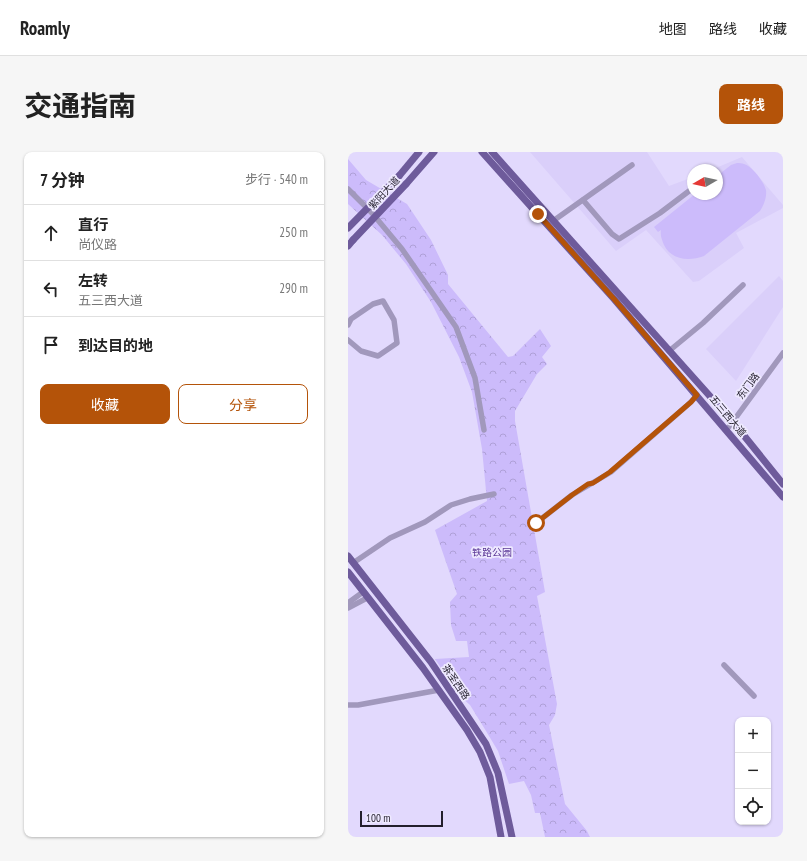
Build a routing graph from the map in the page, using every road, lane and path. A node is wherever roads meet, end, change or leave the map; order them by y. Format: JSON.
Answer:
{"nodes":[{"id":1,"x":419,"y":152,"type":"edge"},
{"id":2,"x":434,"y":152,"type":"edge"},
{"id":3,"x":482,"y":152,"type":"edge"},
{"id":4,"x":492,"y":152,"type":"edge"},
{"id":5,"x":632,"y":165,"type":"dead end"},
{"id":6,"x":348,"y":189,"type":"edge"},
{"id":7,"x":687,"y":193,"type":"edge"},
{"id":8,"x":583,"y":200,"type":"junction"},
{"id":9,"x":553,"y":221,"type":"junction"},
{"id":10,"x":348,"y":228,"type":"edge"},
{"id":11,"x":348,"y":246,"type":"edge"},
{"id":12,"x":742,"y":285,"type":"dead end"},
{"id":13,"x":348,"y":325,"type":"edge"},
{"id":14,"x":348,"y":340,"type":"edge"},
{"id":15,"x":669,"y":350,"type":"junction"},
{"id":16,"x":783,"y":353,"type":"edge"},
{"id":17,"x":697,"y":395,"type":"junction"},
{"id":18,"x":733,"y":422,"type":"junction"},
{"id":19,"x":484,"y":430,"type":"dead end"},
{"id":20,"x":726,"y":430,"type":"junction"},
{"id":21,"x":783,"y":484,"type":"edge"},
{"id":22,"x":494,"y":494,"type":"dead end"},
{"id":23,"x":783,"y":497,"type":"edge"},
{"id":24,"x":536,"y":523,"type":"dead end"},
{"id":25,"x":348,"y":556,"type":"edge"},
{"id":26,"x":353,"y":563,"type":"junction"},
{"id":27,"x":348,"y":572,"type":"edge"},
{"id":28,"x":365,"y":595,"type":"junction"},
{"id":29,"x":348,"y":603,"type":"edge"},
{"id":30,"x":348,"y":608,"type":"edge"},
{"id":31,"x":724,"y":664,"type":"dead end"},
{"id":32,"x":439,"y":690,"type":"junction"},
{"id":33,"x":754,"y":696,"type":"dead end"},
{"id":34,"x":348,"y":705,"type":"edge"},
{"id":35,"x":501,"y":837,"type":"edge"},
{"id":36,"x":512,"y":837,"type":"edge"}],
"edges":[{"from":1,"to":10,"type":"main road","name":"紫阳大道","bridge":true},
{"from":2,"to":11,"type":"main road","name":"紫阳大道","bridge":true},
{"from":3,"to":17,"type":"main road","name":"五三西大道"},
{"from":4,"to":9,"type":"main road","name":"五三西大道"},
{"from":5,"to":8,"type":"street"},
{"from":6,"to":19,"type":"street"},
{"from":7,"to":8,"type":"street"},
{"from":8,"to":9,"type":"street"},
{"from":9,"to":15,"type":"main road","name":"五三西大道"},
{"from":12,"to":15,"type":"street"},
{"from":13,"to":14,"type":"street"},
{"from":15,"to":18,"type":"main road","name":"五三西大道"},
{"from":16,"to":18,"type":"street","name":"东门路"},
{"from":17,"to":20,"type":"main road","name":"五三西大道"},
{"from":17,"to":24,"type":"street"},
{"from":18,"to":20,"type":"street","name":"东门路"},
{"from":18,"to":21,"type":"main road","name":"五三西大道"},
{"from":20,"to":23,"type":"main road","name":"五三西大道"},
{"from":22,"to":26,"type":"street"},
{"from":25,"to":26,"type":"main road","name":"茶圣西路"},
{"from":26,"to":36,"type":"main road","name":"茶圣西路"},
{"from":27,"to":28,"type":"main road","name":"茶圣西路"},
{"from":28,"to":29,"type":"street"},
{"from":28,"to":30,"type":"street"},
{"from":28,"to":32,"type":"main road","name":"茶圣西路"},
{"from":31,"to":33,"type":"street"},
{"from":32,"to":34,"type":"street"},
{"from":32,"to":35,"type":"main road","name":"茶圣西路"}]}
